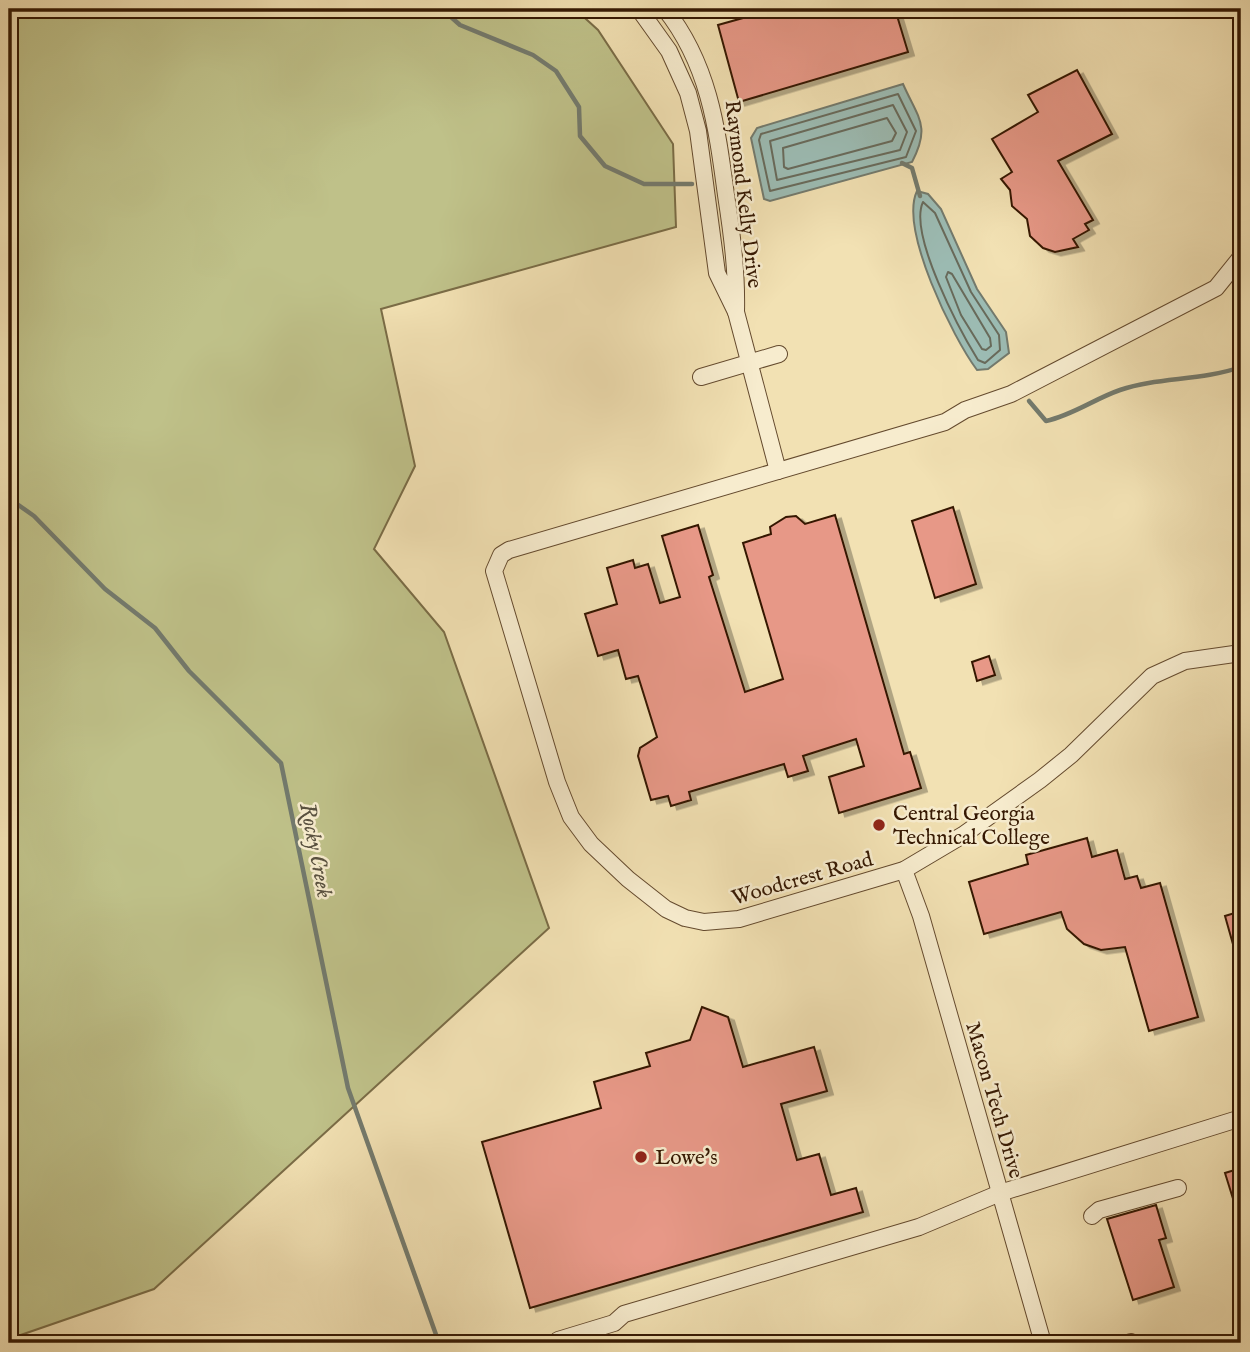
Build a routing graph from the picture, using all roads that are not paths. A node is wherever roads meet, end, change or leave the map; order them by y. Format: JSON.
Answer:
{"nodes":[{"id":1,"x":665,"y":9,"type":"edge"},
{"id":2,"x":643,"y":10,"type":"edge"},
{"id":3,"x":1241,"y":257,"type":"edge"},
{"id":4,"x":736,"y":312,"type":"junction"},
{"id":5,"x":779,"y":354,"type":"dead end"},
{"id":6,"x":749,"y":362,"type":"junction"},
{"id":7,"x":701,"y":377,"type":"dead end"},
{"id":8,"x":778,"y":471,"type":"junction"},
{"id":9,"x":1241,"y":653,"type":"edge"},
{"id":10,"x":904,"y":870,"type":"junction"},
{"id":11,"x":1241,"y":1118,"type":"edge"},
{"id":12,"x":1178,"y":1188,"type":"dead end"},
{"id":13,"x":1000,"y":1193,"type":"junction"},
{"id":14,"x":1092,"y":1216,"type":"dead end"},
{"id":15,"x":558,"y":1340,"type":"dead end"},
{"id":16,"x":1043,"y":1343,"type":"edge"}],
"edges":[{"from":1,"to":4,"type":"street","name":"Raymond Kelly Drive"},
{"from":2,"to":4,"type":"street","name":"Raymond Kelly Drive"},
{"from":3,"to":8,"type":"street"},
{"from":4,"to":6,"type":"street","name":"Raymond Kelly Drive"},
{"from":5,"to":6,"type":"street"},
{"from":6,"to":7,"type":"street"},
{"from":6,"to":8,"type":"street","name":"Raymond Kelly Drive"},
{"from":8,"to":10,"type":"street","name":"Woodcrest Road"},
{"from":9,"to":10,"type":"street","name":"Woodcrest Road"},
{"from":10,"to":13,"type":"street","name":"Macon Tech Drive"},
{"from":11,"to":13,"type":"street"},
{"from":12,"to":14,"type":"street"},
{"from":13,"to":15,"type":"street"},
{"from":13,"to":16,"type":"street","name":"Macon Tech Drive"}]}
